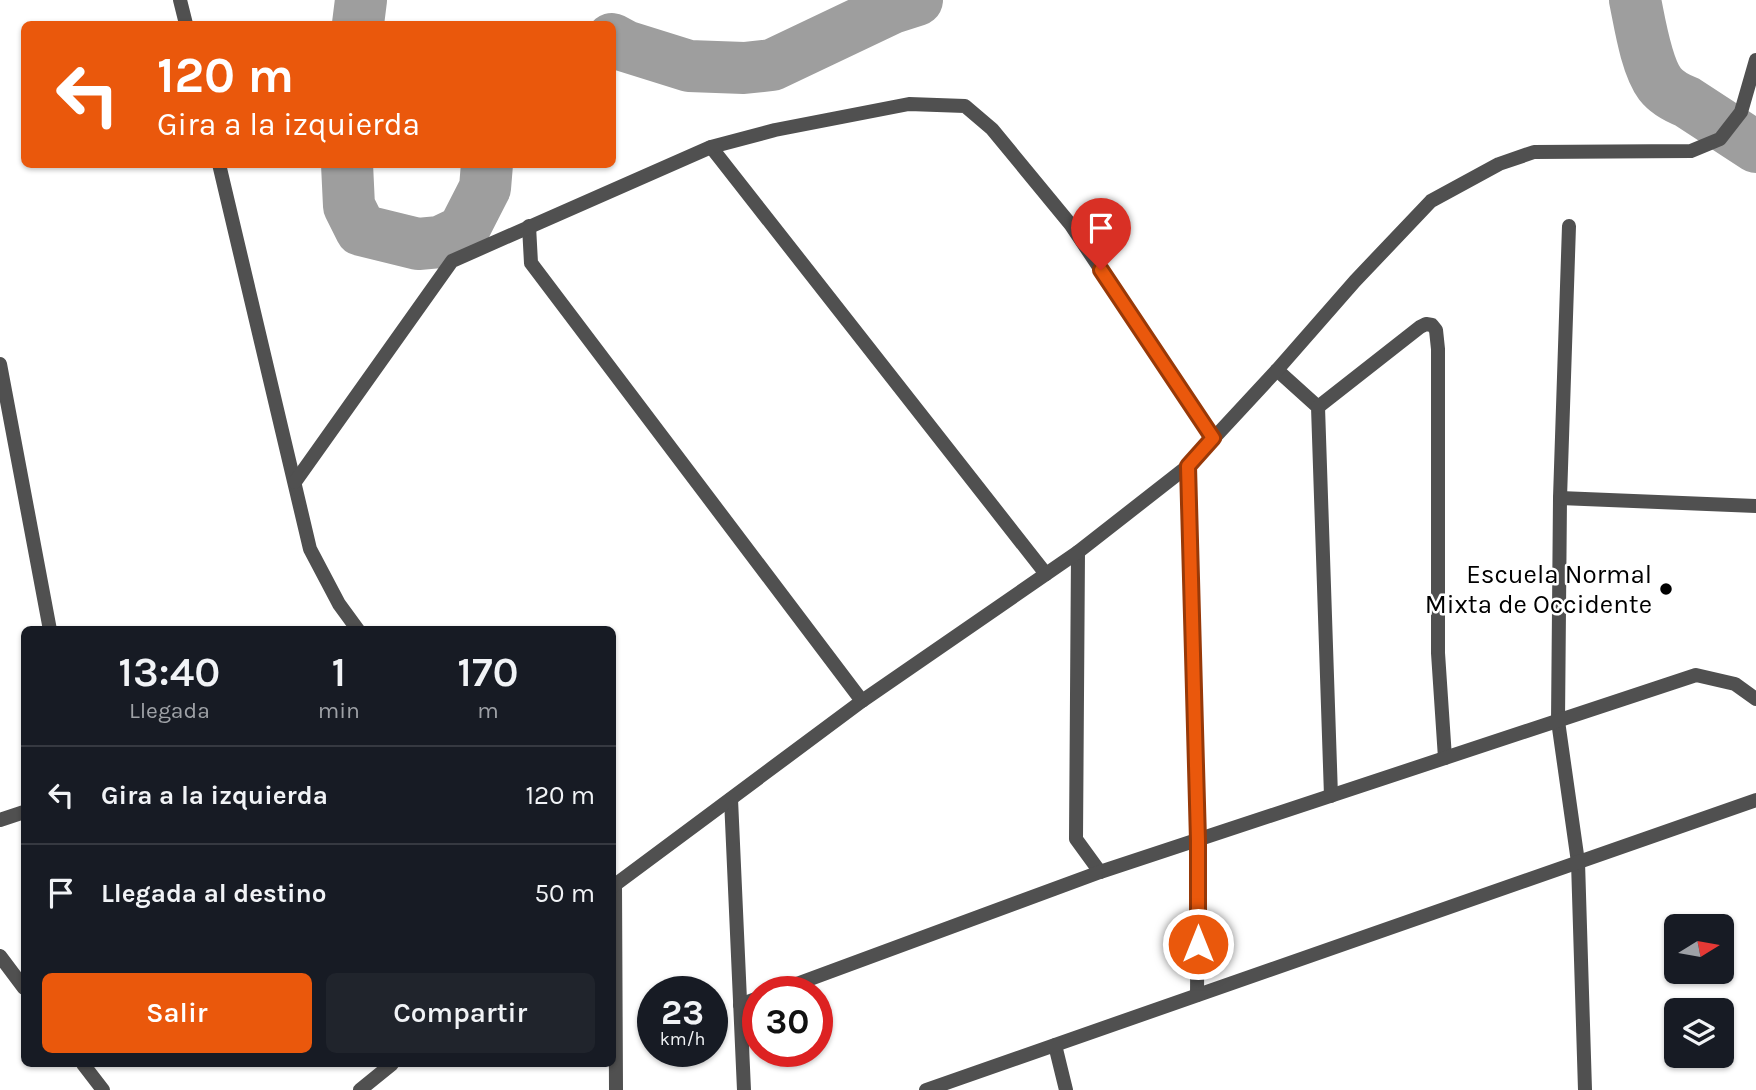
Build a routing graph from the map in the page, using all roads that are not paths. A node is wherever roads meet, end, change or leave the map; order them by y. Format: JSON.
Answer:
{"nodes":[{"id":1,"x":180,"y":0,"type":"edge"},
{"id":2,"x":185,"y":21,"type":"edge"},
{"id":3,"x":1756,"y":60,"type":"edge"},
{"id":4,"x":711,"y":147,"type":"junction"},
{"id":5,"x":220,"y":168,"type":"edge"},
{"id":6,"x":529,"y":226,"type":"junction"},
{"id":7,"x":1569,"y":226,"type":"dead end"},
{"id":8,"x":0,"y":364,"type":"edge"},
{"id":9,"x":1277,"y":370,"type":"junction"},
{"id":10,"x":1318,"y":407,"type":"junction"},
{"id":11,"x":1213,"y":438,"type":"junction"},
{"id":12,"x":1188,"y":466,"type":"junction"},
{"id":13,"x":295,"y":482,"type":"junction"},
{"id":14,"x":1560,"y":498,"type":"junction"},
{"id":15,"x":1756,"y":506,"type":"edge"},
{"id":16,"x":1078,"y":552,"type":"junction"},
{"id":17,"x":1046,"y":574,"type":"junction"},
{"id":18,"x":49,"y":626,"type":"edge"},
{"id":19,"x":355,"y":626,"type":"edge"},
{"id":20,"x":1756,"y":699,"type":"edge"},
{"id":21,"x":862,"y":701,"type":"junction"},
{"id":22,"x":1558,"y":721,"type":"junction"},
{"id":23,"x":1444,"y":758,"type":"junction"},
{"id":24,"x":1331,"y":796,"type":"junction"},
{"id":25,"x":731,"y":799,"type":"junction"},
{"id":26,"x":1756,"y":800,"type":"edge"},
{"id":27,"x":21,"y":813,"type":"edge"},
{"id":28,"x":0,"y":820,"type":"edge"},
{"id":29,"x":1198,"y":841,"type":"junction"},
{"id":30,"x":1578,"y":862,"type":"junction"},
{"id":31,"x":1100,"y":873,"type":"junction"},
{"id":32,"x":616,"y":885,"type":"edge"},
{"id":33,"x":0,"y":956,"type":"edge"},
{"id":34,"x":819,"y":976,"type":"edge"},
{"id":35,"x":21,"y":984,"type":"edge"},
{"id":36,"x":1198,"y":995,"type":"junction"},
{"id":37,"x":740,"y":1005,"type":"joint"},
{"id":38,"x":1055,"y":1045,"type":"junction"},
{"id":39,"x":85,"y":1067,"type":"edge"},
{"id":40,"x":386,"y":1067,"type":"edge"},
{"id":41,"x":616,"y":1067,"type":"edge"},
{"id":42,"x":103,"y":1090,"type":"edge"},
{"id":43,"x":360,"y":1090,"type":"edge"},
{"id":44,"x":616,"y":1090,"type":"edge"},
{"id":45,"x":744,"y":1090,"type":"edge"},
{"id":46,"x":926,"y":1090,"type":"edge"},
{"id":47,"x":1066,"y":1090,"type":"edge"},
{"id":48,"x":1585,"y":1090,"type":"edge"}],
"edges":[{"from":1,"to":2,"type":"street"},
{"from":3,"to":9,"type":"street"},
{"from":4,"to":6,"type":"street"},
{"from":4,"to":11,"type":"street"},
{"from":4,"to":17,"type":"street"},
{"from":5,"to":13,"type":"street"},
{"from":6,"to":13,"type":"street"},
{"from":6,"to":21,"type":"street"},
{"from":7,"to":14,"type":"street"},
{"from":8,"to":18,"type":"street"},
{"from":9,"to":10,"type":"street"},
{"from":9,"to":11,"type":"street"},
{"from":10,"to":23,"type":"street"},
{"from":10,"to":24,"type":"street"},
{"from":11,"to":12,"type":"street"},
{"from":12,"to":16,"type":"street"},
{"from":12,"to":29,"type":"street"},
{"from":13,"to":19,"type":"street"},
{"from":14,"to":15,"type":"street"},
{"from":14,"to":22,"type":"street"},
{"from":16,"to":17,"type":"street"},
{"from":16,"to":31,"type":"street"},
{"from":17,"to":21,"type":"street"},
{"from":20,"to":22,"type":"street"},
{"from":21,"to":25,"type":"street"},
{"from":22,"to":23,"type":"street"},
{"from":22,"to":30,"type":"street"},
{"from":23,"to":24,"type":"street"},
{"from":24,"to":29,"type":"street"},
{"from":25,"to":32,"type":"street"},
{"from":25,"to":37,"type":"street"},
{"from":26,"to":30,"type":"street"},
{"from":27,"to":28,"type":"street"},
{"from":29,"to":31,"type":"street"},
{"from":29,"to":36,"type":"street"},
{"from":30,"to":36,"type":"street"},
{"from":30,"to":48,"type":"street"},
{"from":31,"to":34,"type":"street"},
{"from":33,"to":35,"type":"street"},
{"from":36,"to":38,"type":"street"},
{"from":37,"to":45,"type":"street"},
{"from":38,"to":46,"type":"street"},
{"from":38,"to":47,"type":"street"},
{"from":39,"to":42,"type":"street"},
{"from":40,"to":43,"type":"street"},
{"from":41,"to":44,"type":"street"}]}
